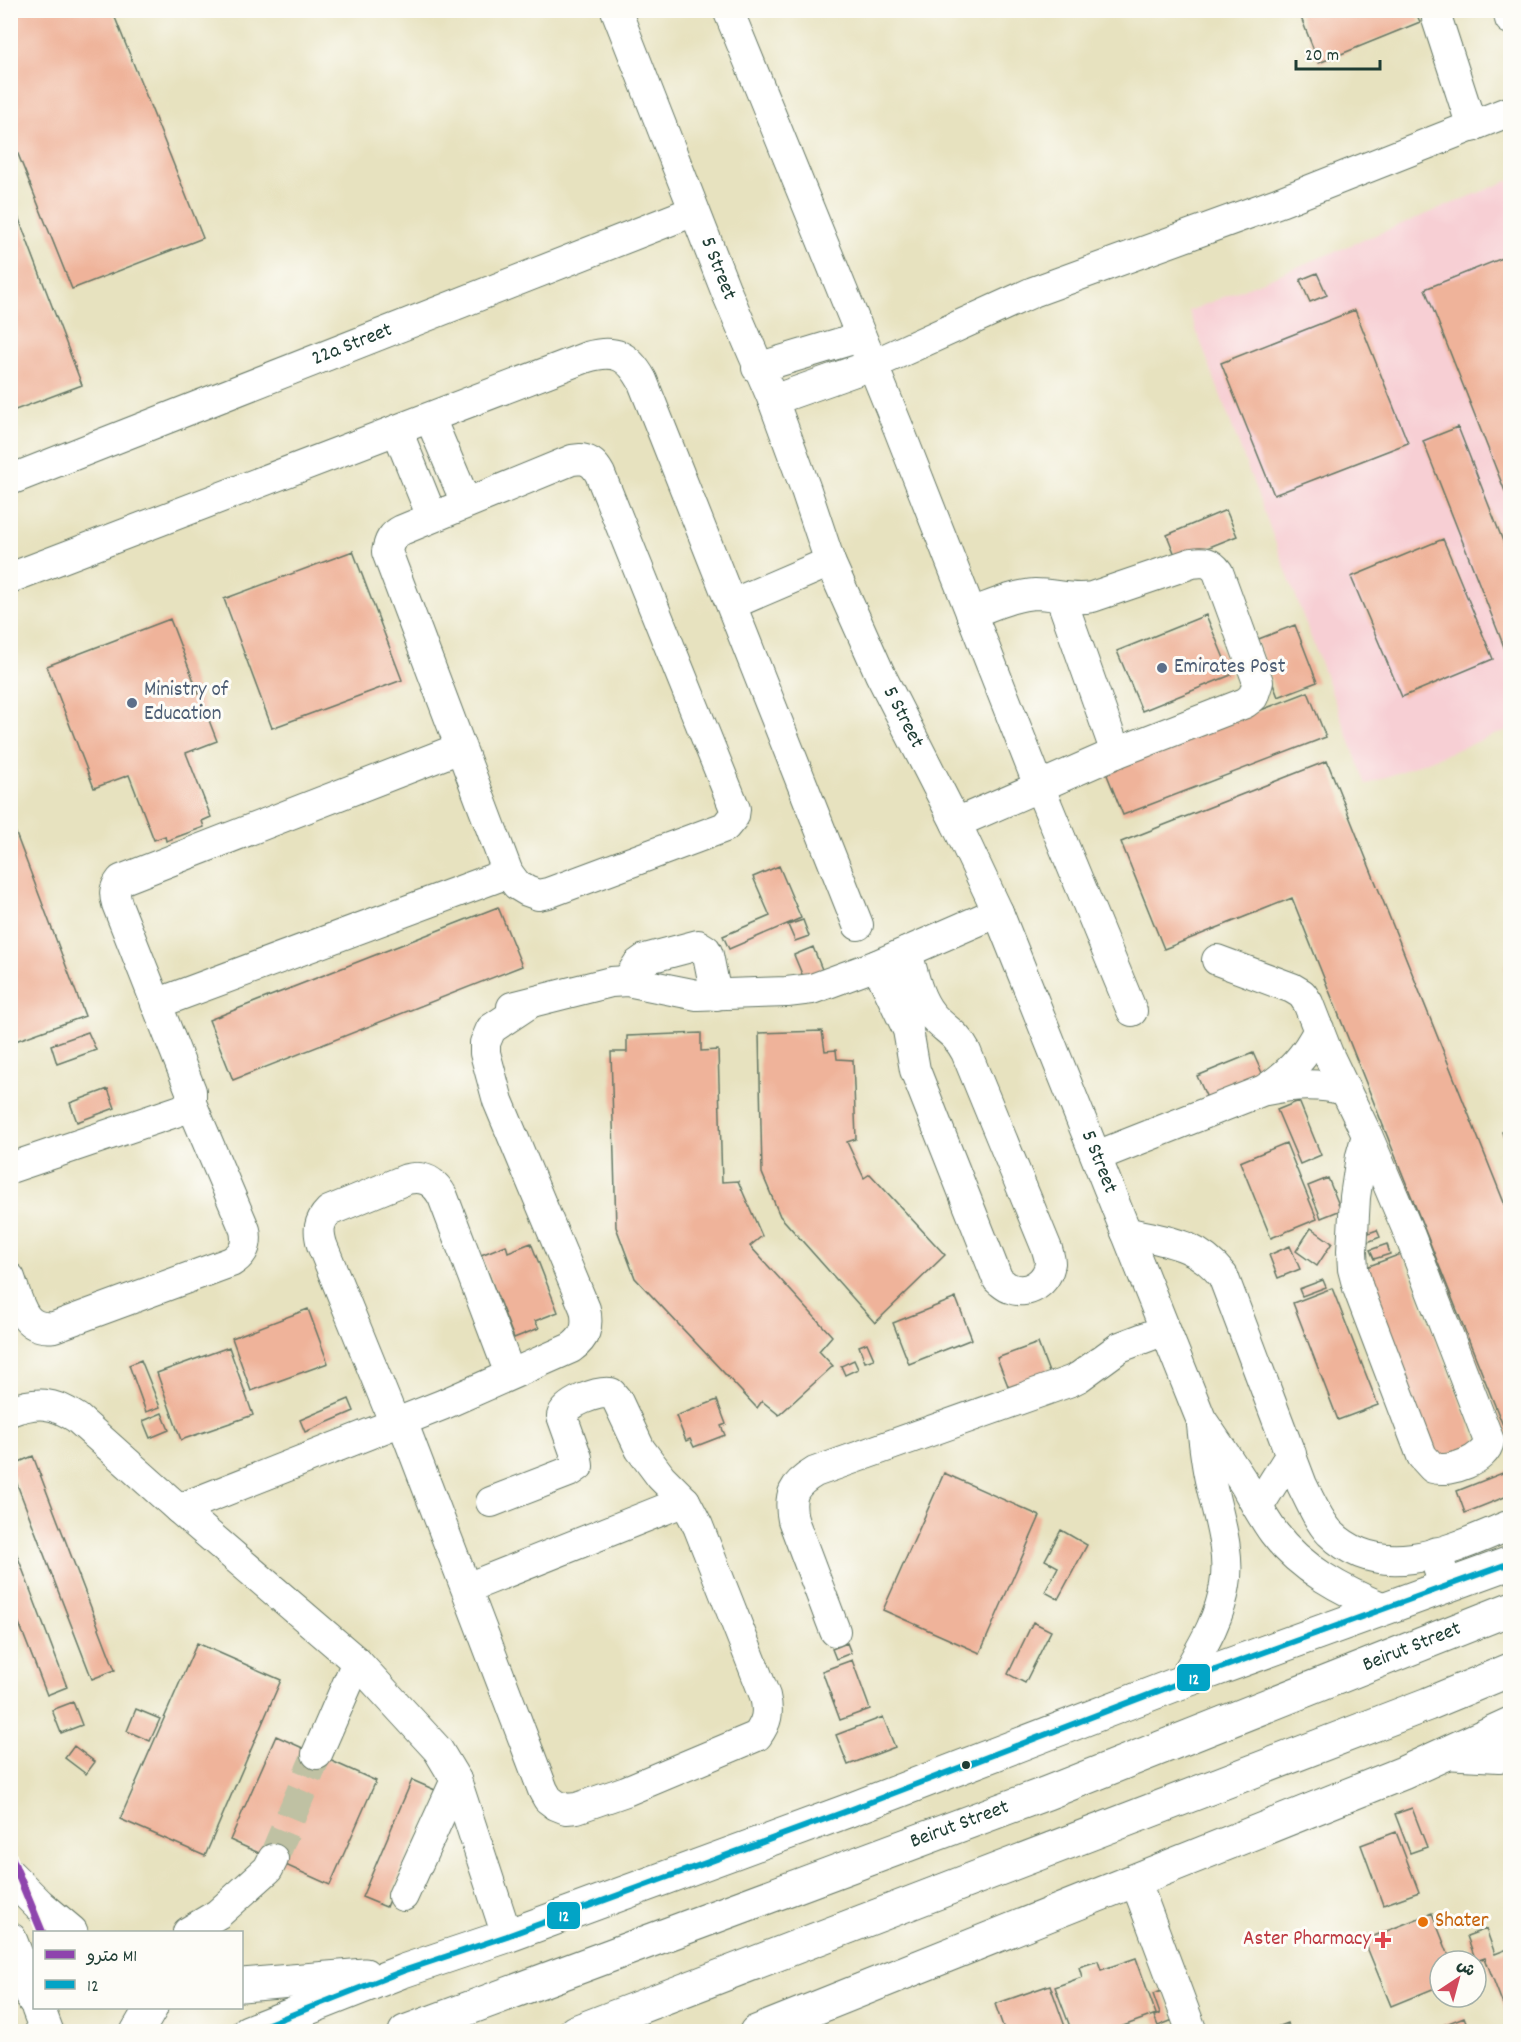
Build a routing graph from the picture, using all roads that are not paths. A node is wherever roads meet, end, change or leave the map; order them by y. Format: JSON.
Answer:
{"nodes":[{"id":1,"x":616,"y":10,"type":"edge"},
{"id":2,"x":728,"y":10,"type":"edge"},
{"id":3,"x":1439,"y":10,"type":"edge"},
{"id":4,"x":1508,"y":10,"type":"edge"},
{"id":5,"x":1510,"y":19,"type":"edge"},
{"id":6,"x":1510,"y":111,"type":"edge"},
{"id":7,"x":1472,"y":127,"type":"junction"},
{"id":8,"x":694,"y":211,"type":"junction"},
{"id":9,"x":860,"y":336,"type":"junction"},
{"id":10,"x":872,"y":365,"type":"junction"},
{"id":11,"x":757,"y":368,"type":"junction"},
{"id":12,"x":773,"y":400,"type":"junction"},
{"id":13,"x":430,"y":418,"type":"junction"},
{"id":14,"x":397,"y":430,"type":"junction"},
{"id":15,"x":10,"y":480,"type":"edge"},
{"id":16,"x":466,"y":503,"type":"junction"},
{"id":17,"x":432,"y":517,"type":"junction"},
{"id":18,"x":830,"y":562,"type":"junction"},
{"id":19,"x":10,"y":578,"type":"edge"},
{"id":20,"x":1061,"y":598,"type":"junction"},
{"id":21,"x":732,"y":604,"type":"junction"},
{"id":22,"x":971,"y":613,"type":"junction"},
{"id":23,"x":460,"y":748,"type":"junction"},
{"id":24,"x":1116,"y":753,"type":"junction"},
{"id":25,"x":1039,"y":786,"type":"junction"},
{"id":26,"x":956,"y":822,"type":"junction"},
{"id":27,"x":508,"y":873,"type":"junction"},
{"id":28,"x":998,"y":912,"type":"junction"},
{"id":29,"x":858,"y":925,"type":"dead end"},
{"id":30,"x":907,"y":952,"type":"junction"},
{"id":31,"x":1217,"y":960,"type":"dead end"},
{"id":32,"x":877,"y":965,"type":"junction"},
{"id":33,"x":627,"y":981,"type":"junction"},
{"id":34,"x":716,"y":995,"type":"junction"},
{"id":35,"x":156,"y":1004,"type":"junction"},
{"id":36,"x":1132,"y":1011,"type":"dead end"},
{"id":37,"x":939,"y":1022,"type":"junction"},
{"id":38,"x":1319,"y":1029,"type":"junction"},
{"id":39,"x":910,"y":1035,"type":"junction"},
{"id":40,"x":1264,"y":1090,"type":"junction"},
{"id":41,"x":1345,"y":1090,"type":"junction"},
{"id":42,"x":191,"y":1103,"type":"junction"},
{"id":43,"x":1367,"y":1135,"type":"junction"},
{"id":44,"x":1097,"y":1156,"type":"junction"},
{"id":45,"x":10,"y":1168,"type":"edge"},
{"id":46,"x":1126,"y":1232,"type":"junction"},
{"id":47,"x":10,"y":1278,"type":"edge"},
{"id":48,"x":1164,"y":1330,"type":"junction"},
{"id":49,"x":510,"y":1374,"type":"junction"},
{"id":50,"x":10,"y":1411,"type":"edge"},
{"id":51,"x":1201,"y":1419,"type":"junction"},
{"id":52,"x":398,"y":1422,"type":"junction"},
{"id":53,"x":1291,"y":1454,"type":"junction"},
{"id":54,"x":491,"y":1502,"type":"dead end"},
{"id":55,"x":685,"y":1502,"type":"junction"},
{"id":56,"x":1258,"y":1508,"type":"junction"},
{"id":57,"x":179,"y":1509,"type":"junction"},
{"id":58,"x":1510,"y":1525,"type":"edge"},
{"id":59,"x":1435,"y":1554,"type":"junction"},
{"id":60,"x":1510,"y":1563,"type":"edge"},
{"id":61,"x":1446,"y":1586,"type":"junction"},
{"id":62,"x":467,"y":1588,"type":"junction"},
{"id":63,"x":1384,"y":1608,"type":"junction"},
{"id":64,"x":1510,"y":1609,"type":"edge"},
{"id":65,"x":834,"y":1631,"type":"dead end"},
{"id":66,"x":357,"y":1662,"type":"junction"},
{"id":67,"x":1510,"y":1670,"type":"edge"},
{"id":68,"x":1182,"y":1682,"type":"junction"},
{"id":69,"x":1510,"y":1724,"type":"edge"},
{"id":70,"x":317,"y":1754,"type":"tunnel mouth"},
{"id":71,"x":1444,"y":1754,"type":"junction"},
{"id":72,"x":1510,"y":1754,"type":"edge"},
{"id":73,"x":456,"y":1780,"type":"junction"},
{"id":74,"x":273,"y":1859,"type":"tunnel mouth"},
{"id":75,"x":10,"y":1876,"type":"edge"},
{"id":76,"x":1135,"y":1881,"type":"junction"},
{"id":77,"x":403,"y":1896,"type":"dead end"},
{"id":78,"x":70,"y":1931,"type":"edge"},
{"id":79,"x":190,"y":1931,"type":"edge"},
{"id":80,"x":507,"y":1936,"type":"junction"},
{"id":81,"x":10,"y":1939,"type":"edge"},
{"id":82,"x":402,"y":1971,"type":"junction"},
{"id":83,"x":243,"y":1985,"type":"edge"},
{"id":84,"x":33,"y":1997,"type":"edge"},
{"id":85,"x":39,"y":2009,"type":"edge"},
{"id":86,"x":150,"y":2009,"type":"edge"},
{"id":87,"x":47,"y":2031,"type":"edge"},
{"id":88,"x":137,"y":2031,"type":"edge"},
{"id":89,"x":248,"y":2031,"type":"edge"},
{"id":90,"x":405,"y":2031,"type":"edge"},
{"id":91,"x":575,"y":2031,"type":"edge"},
{"id":92,"x":756,"y":2031,"type":"edge"},
{"id":93,"x":1192,"y":2031,"type":"edge"}],
"edges":[{"from":1,"to":8,"type":"street","name":"5 Street"},
{"from":2,"to":9,"type":"street"},
{"from":3,"to":7,"type":"street"},
{"from":4,"to":5,"type":"street"},
{"from":6,"to":7,"type":"street"},
{"from":7,"to":10,"type":"street"},
{"from":8,"to":11,"type":"street","name":"5 Street"},
{"from":8,"to":15,"type":"street","name":"22a Street"},
{"from":9,"to":10,"type":"street"},
{"from":9,"to":11,"type":"street"},
{"from":10,"to":12,"type":"street"},
{"from":10,"to":22,"type":"street"},
{"from":11,"to":12,"type":"street","name":"5 Street"},
{"from":12,"to":18,"type":"street","name":"5 Street"},
{"from":13,"to":14,"type":"street"},
{"from":13,"to":16,"type":"street"},
{"from":13,"to":21,"type":"street"},
{"from":14,"to":17,"type":"street"},
{"from":14,"to":19,"type":"street"},
{"from":16,"to":17,"type":"street"},
{"from":16,"to":27,"type":"street"},
{"from":17,"to":23,"type":"street"},
{"from":18,"to":21,"type":"street"},
{"from":18,"to":26,"type":"street","name":"5 Street"},
{"from":20,"to":22,"type":"street"},
{"from":20,"to":24,"type":"street"},
{"from":20,"to":24,"type":"street"},
{"from":21,"to":29,"type":"street"},
{"from":22,"to":25,"type":"street"},
{"from":23,"to":27,"type":"street"},
{"from":23,"to":35,"type":"street"},
{"from":24,"to":25,"type":"street"},
{"from":25,"to":26,"type":"street"},
{"from":25,"to":36,"type":"street"},
{"from":26,"to":28,"type":"street","name":"5 Street"},
{"from":27,"to":35,"type":"street"},
{"from":28,"to":30,"type":"street"},
{"from":28,"to":44,"type":"street","name":"5 Street"},
{"from":30,"to":32,"type":"street"},
{"from":30,"to":37,"type":"street"},
{"from":31,"to":38,"type":"street"},
{"from":32,"to":34,"type":"street"},
{"from":32,"to":39,"type":"street"},
{"from":33,"to":34,"type":"street"},
{"from":33,"to":34,"type":"street"},
{"from":33,"to":49,"type":"street"},
{"from":35,"to":42,"type":"street"},
{"from":37,"to":39,"type":"street"},
{"from":37,"to":39,"type":"street"},
{"from":38,"to":40,"type":"street"},
{"from":38,"to":41,"type":"street"},
{"from":40,"to":41,"type":"street"},
{"from":40,"to":44,"type":"street"},
{"from":41,"to":43,"type":"street"},
{"from":42,"to":45,"type":"street"},
{"from":42,"to":47,"type":"street"},
{"from":43,"to":43,"type":"street"},
{"from":44,"to":46,"type":"street","name":"5 Street"},
{"from":46,"to":48,"type":"street","name":"5 Street"},
{"from":46,"to":53,"type":"street"},
{"from":48,"to":51,"type":"street","name":"5 Street"},
{"from":48,"to":65,"type":"street"},
{"from":49,"to":52,"type":"street"},
{"from":49,"to":52,"type":"street"},
{"from":50,"to":57,"type":"street"},
{"from":51,"to":56,"type":"street","name":"5 Street"},
{"from":51,"to":68,"type":"street","name":"5 Street"},
{"from":52,"to":57,"type":"street"},
{"from":52,"to":62,"type":"street"},
{"from":53,"to":56,"type":"street"},
{"from":53,"to":59,"type":"street"},
{"from":54,"to":55,"type":"street"},
{"from":55,"to":62,"type":"street"},
{"from":55,"to":62,"type":"street"},
{"from":56,"to":63,"type":"street","name":"5 Street"},
{"from":57,"to":66,"type":"street"},
{"from":58,"to":59,"type":"street"},
{"from":59,"to":61,"type":"main road"},
{"from":60,"to":61,"type":"main road"},
{"from":61,"to":63,"type":"main road"},
{"from":63,"to":68,"type":"main road"},
{"from":64,"to":90,"type":"main road","name":"Beirut Street"},
{"from":66,"to":70,"type":"street"},
{"from":66,"to":73,"type":"street"},
{"from":67,"to":91,"type":"main road"},
{"from":68,"to":80,"type":"main road"},
{"from":69,"to":71,"type":"main road"},
{"from":71,"to":72,"type":"street"},
{"from":71,"to":76,"type":"main road"},
{"from":73,"to":77,"type":"street"},
{"from":73,"to":80,"type":"street"},
{"from":74,"to":79,"type":"street"},
{"from":75,"to":78,"type":"main road"},
{"from":76,"to":92,"type":"main road"},
{"from":76,"to":93,"type":"street"},
{"from":80,"to":82,"type":"main road"},
{"from":81,"to":84,"type":"main road"},
{"from":82,"to":83,"type":"main road"},
{"from":82,"to":89,"type":"main road"},
{"from":85,"to":87,"type":"main road"},
{"from":86,"to":88,"type":"main road"}]}
